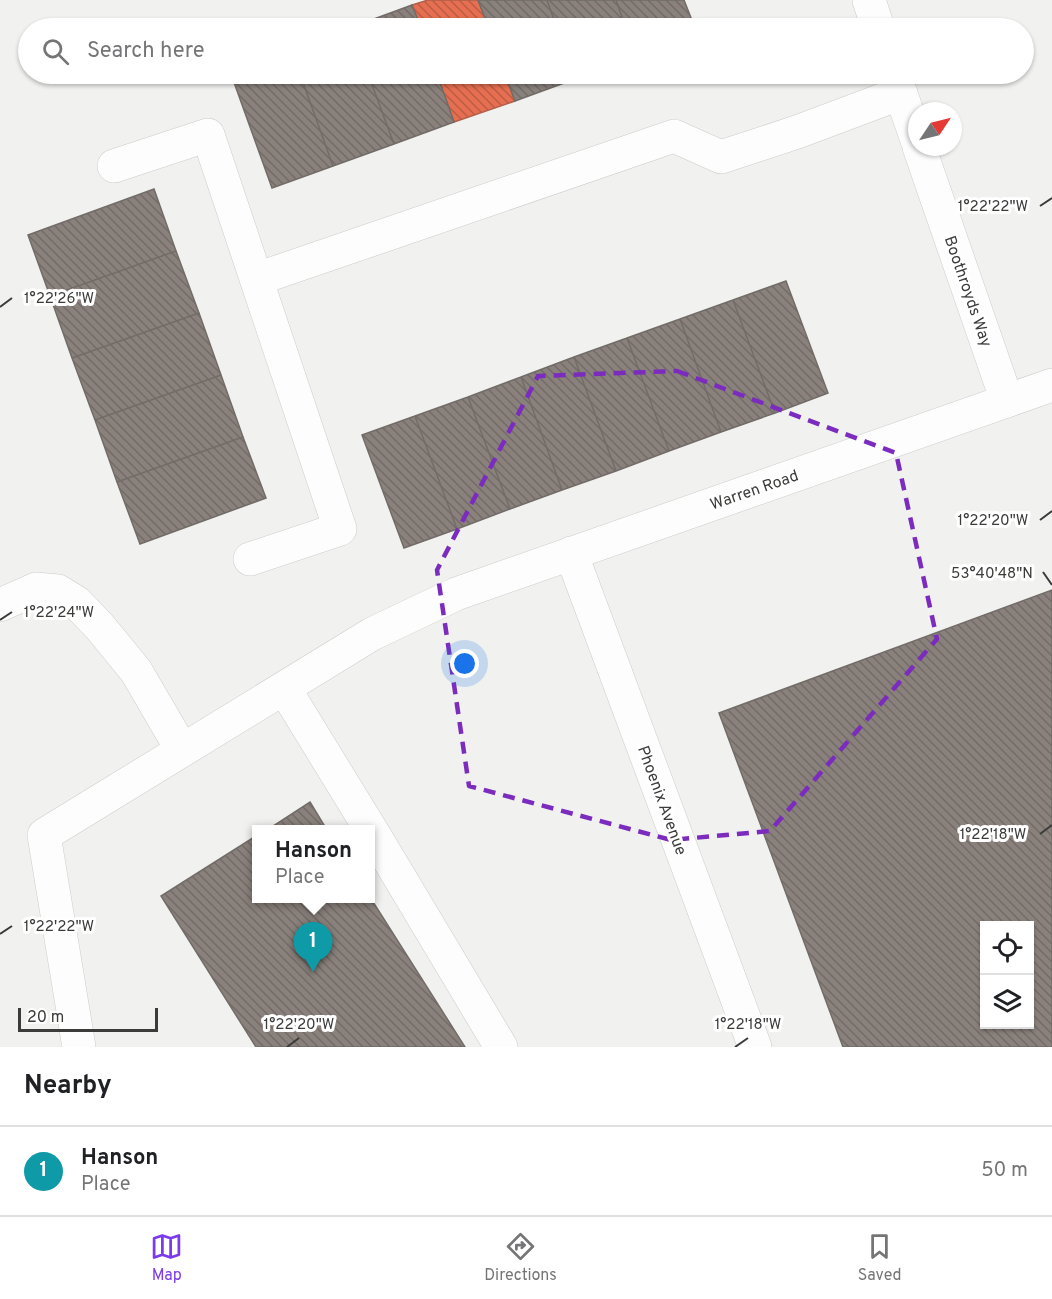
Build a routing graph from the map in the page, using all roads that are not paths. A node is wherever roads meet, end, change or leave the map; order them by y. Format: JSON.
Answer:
{"nodes":[{"id":1,"x":869,"y":0,"type":"edge"},
{"id":2,"x":875,"y":18,"type":"edge"},
{"id":3,"x":895,"y":84,"type":"edge"},
{"id":4,"x":897,"y":84,"type":"edge"},
{"id":5,"x":908,"y":114,"type":"edge"},
{"id":6,"x":923,"y":156,"type":"edge"},
{"id":7,"x":114,"y":166,"type":"dead end"},
{"id":8,"x":257,"y":279,"type":"junction"},
{"id":9,"x":1052,"y":385,"type":"edge"},
{"id":10,"x":1007,"y":401,"type":"junction"},
{"id":11,"x":572,"y":553,"type":"junction"},
{"id":12,"x":250,"y":559,"type":"dead end"},
{"id":13,"x":0,"y":605,"type":"edge"},
{"id":14,"x":284,"y":688,"type":"junction"},
{"id":15,"x":182,"y":750,"type":"junction"},
{"id":16,"x":368,"y":825,"type":"edge"},
{"id":17,"x":375,"y":836,"type":"edge"},
{"id":18,"x":79,"y":1047,"type":"edge"},
{"id":19,"x":501,"y":1047,"type":"edge"},
{"id":20,"x":755,"y":1047,"type":"edge"}],
"edges":[{"from":1,"to":2,"type":"lane"},
{"from":3,"to":8,"type":"lane"},
{"from":4,"to":5,"type":"lane"},
{"from":6,"to":10,"type":"lane","name":"Boothroyds Way"},
{"from":7,"to":8,"type":"lane"},
{"from":8,"to":12,"type":"lane"},
{"from":9,"to":10,"type":"lane","name":"Warren Road"},
{"from":10,"to":11,"type":"lane","name":"Warren Road"},
{"from":11,"to":14,"type":"lane","name":"Warren Road"},
{"from":11,"to":20,"type":"lane","name":"Phoenix Avenue"},
{"from":13,"to":15,"type":"lane"},
{"from":14,"to":15,"type":"lane","name":"Warren Road"},
{"from":14,"to":16,"type":"lane"},
{"from":15,"to":18,"type":"lane","name":"Warren Road"},
{"from":17,"to":19,"type":"lane"}]}
